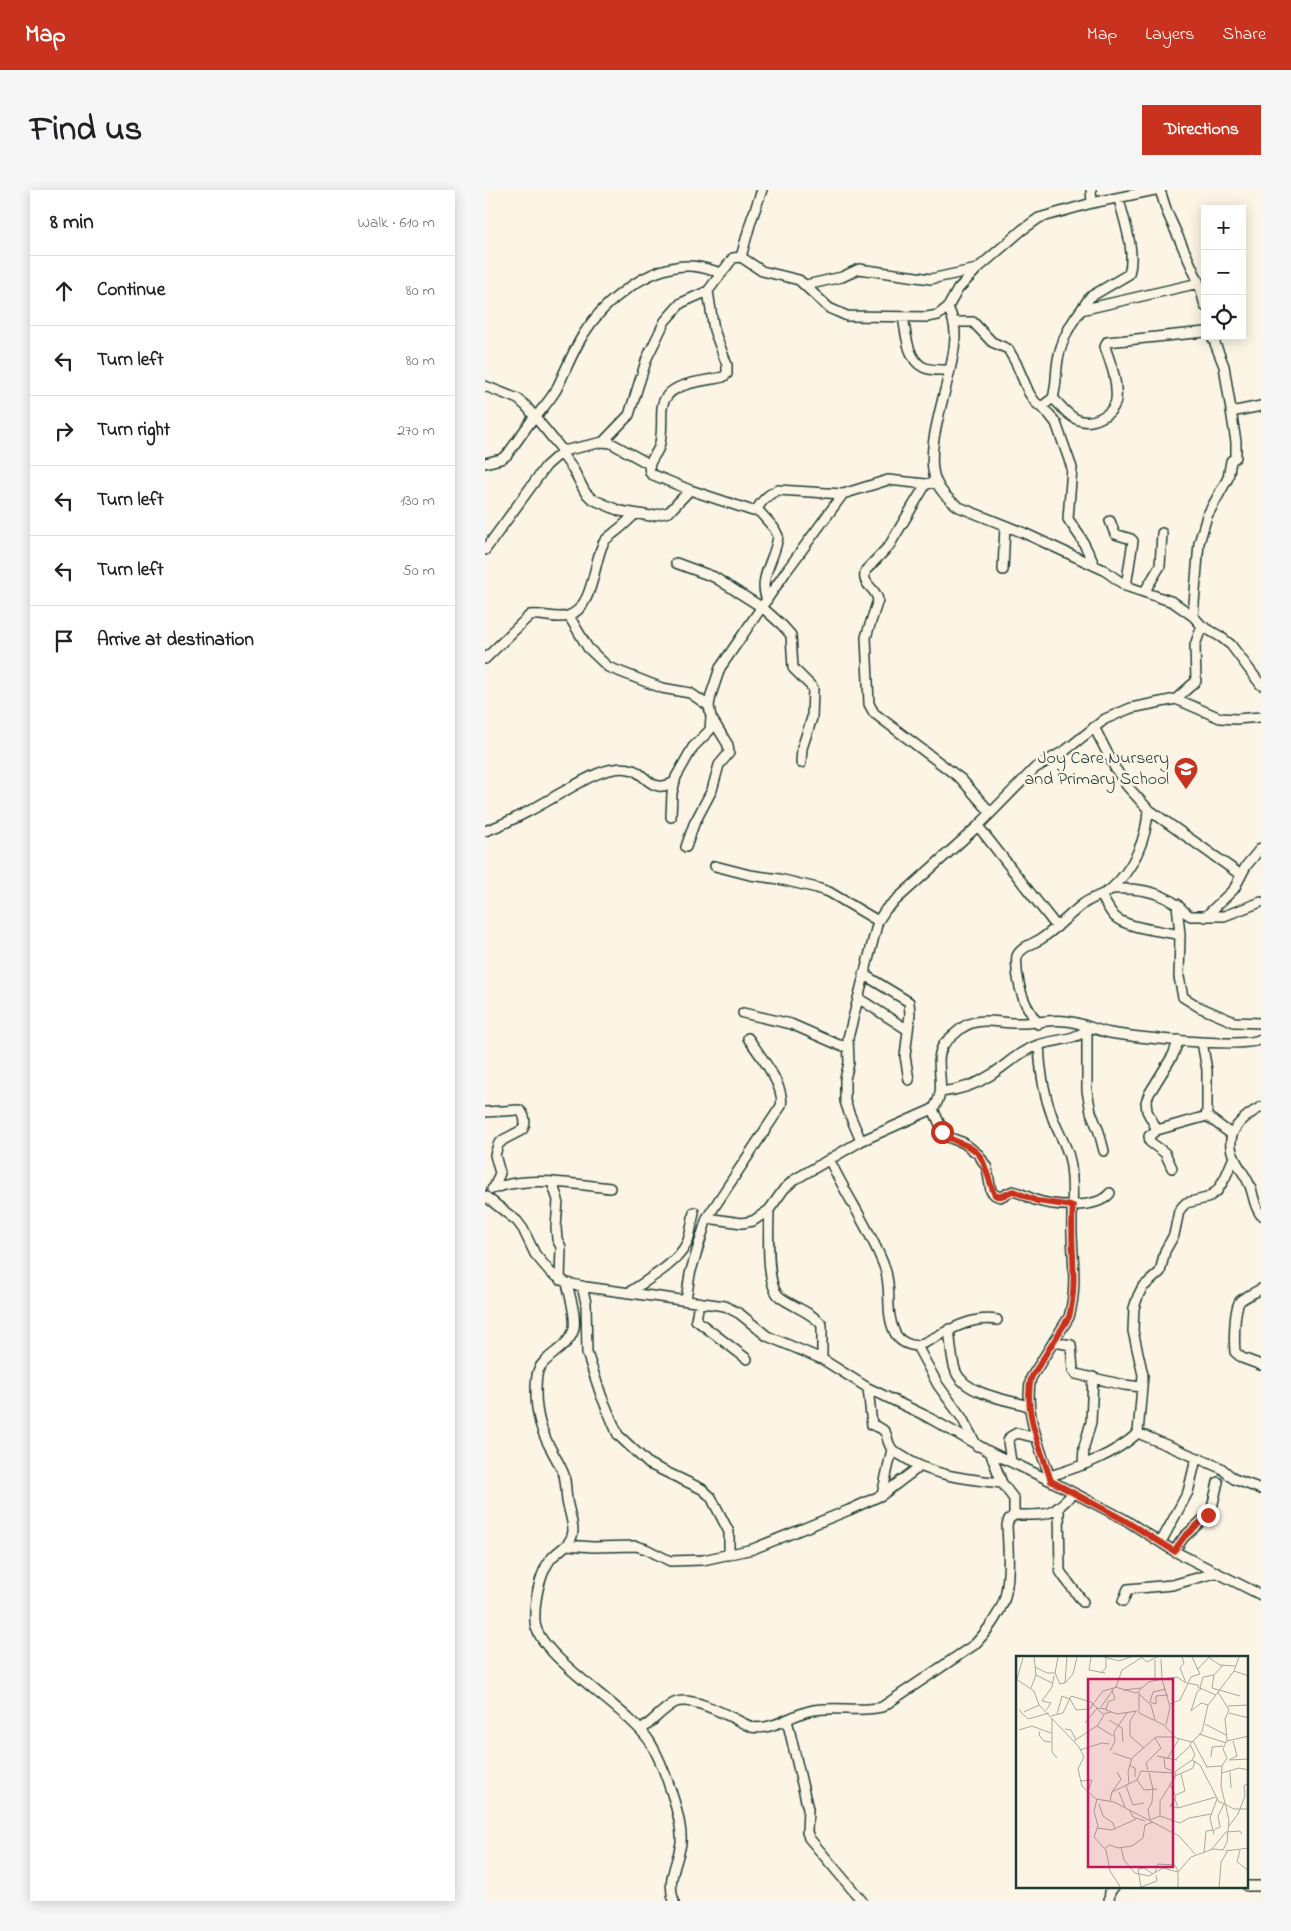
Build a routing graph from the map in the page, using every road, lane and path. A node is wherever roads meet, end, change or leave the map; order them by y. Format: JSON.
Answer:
{"nodes":[{"id":1,"x":761,"y":190,"type":"edge"},
{"id":2,"x":1091,"y":190,"type":"edge"},
{"id":3,"x":1155,"y":190,"type":"edge"},
{"id":4,"x":1160,"y":190,"type":"edge"},
{"id":5,"x":1119,"y":199,"type":"junction"},
{"id":6,"x":1092,"y":203,"type":"junction"},
{"id":7,"x":741,"y":257,"type":"junction"},
{"id":8,"x":977,"y":269,"type":"junction"},
{"id":9,"x":722,"y":273,"type":"junction"},
{"id":10,"x":1199,"y":283,"type":"junction"},
{"id":11,"x":805,"y":285,"type":"junction"},
{"id":12,"x":708,"y":292,"type":"junction"},
{"id":13,"x":1202,"y":295,"type":"edge"},
{"id":14,"x":949,"y":307,"type":"junction"},
{"id":15,"x":1081,"y":310,"type":"junction"},
{"id":16,"x":903,"y":317,"type":"junction"},
{"id":17,"x":954,"y":322,"type":"junction"},
{"id":18,"x":1201,"y":332,"type":"edge"},
{"id":19,"x":1214,"y":340,"type":"edge"},
{"id":20,"x":950,"y":370,"type":"junction"},
{"id":21,"x":485,"y":386,"type":"edge"},
{"id":22,"x":1053,"y":398,"type":"junction"},
{"id":23,"x":1261,"y":406,"type":"edge"},
{"id":24,"x":1041,"y":407,"type":"junction"},
{"id":25,"x":1231,"y":412,"type":"junction"},
{"id":26,"x":534,"y":417,"type":"junction"},
{"id":27,"x":603,"y":442,"type":"junction"},
{"id":28,"x":562,"y":452,"type":"junction"},
{"id":29,"x":485,"y":463,"type":"edge"},
{"id":30,"x":649,"y":464,"type":"junction"},
{"id":31,"x":936,"y":482,"type":"junction"},
{"id":32,"x":926,"y":484,"type":"junction"},
{"id":33,"x":690,"y":490,"type":"junction"},
{"id":34,"x":843,"y":494,"type":"junction"},
{"id":35,"x":757,"y":509,"type":"junction"},
{"id":36,"x":635,"y":514,"type":"junction"},
{"id":37,"x":1110,"y":521,"type":"dead end"},
{"id":38,"x":1005,"y":526,"type":"junction"},
{"id":39,"x":1162,"y":533,"type":"dead end"},
{"id":40,"x":485,"y":550,"type":"edge"},
{"id":41,"x":676,"y":563,"type":"dead end"},
{"id":42,"x":1095,"y":566,"type":"junction"},
{"id":43,"x":1003,"y":570,"type":"dead end"},
{"id":44,"x":1126,"y":586,"type":"junction"},
{"id":45,"x":1145,"y":591,"type":"junction"},
{"id":46,"x":767,"y":600,"type":"junction"},
{"id":47,"x":763,"y":608,"type":"junction"},
{"id":48,"x":569,"y":616,"type":"junction"},
{"id":49,"x":1193,"y":616,"type":"junction"},
{"id":50,"x":1202,"y":626,"type":"junction"},
{"id":51,"x":485,"y":659,"type":"edge"},
{"id":52,"x":1261,"y":685,"type":"edge"},
{"id":53,"x":1176,"y":699,"type":"junction"},
{"id":54,"x":709,"y":706,"type":"junction"},
{"id":55,"x":711,"y":717,"type":"junction"},
{"id":56,"x":1261,"y":717,"type":"edge"},
{"id":57,"x":1094,"y":727,"type":"junction"},
{"id":58,"x":801,"y":763,"type":"dead end"},
{"id":59,"x":674,"y":783,"type":"junction"},
{"id":60,"x":1148,"y":809,"type":"junction"},
{"id":61,"x":991,"y":812,"type":"junction"},
{"id":62,"x":671,"y":817,"type":"dead end"},
{"id":63,"x":978,"y":826,"type":"junction"},
{"id":64,"x":485,"y":831,"type":"edge"},
{"id":65,"x":686,"y":846,"type":"dead end"},
{"id":66,"x":1261,"y":848,"type":"edge"},
{"id":67,"x":715,"y":866,"type":"dead end"},
{"id":68,"x":1241,"y":875,"type":"junction"},
{"id":69,"x":1111,"y":889,"type":"junction"},
{"id":70,"x":1101,"y":895,"type":"junction"},
{"id":71,"x":1261,"y":902,"type":"edge"},
{"id":72,"x":1177,"y":904,"type":"junction"},
{"id":73,"x":1205,"y":916,"type":"junction"},
{"id":74,"x":878,"y":921,"type":"junction"},
{"id":75,"x":1057,"y":927,"type":"junction"},
{"id":76,"x":1180,"y":935,"type":"junction"},
{"id":77,"x":863,"y":974,"type":"junction"},
{"id":78,"x":859,"y":998,"type":"junction"},
{"id":79,"x":743,"y":1014,"type":"dead end"},
{"id":80,"x":1261,"y":1023,"type":"edge"},
{"id":81,"x":1038,"y":1024,"type":"junction"},
{"id":82,"x":1089,"y":1029,"type":"junction"},
{"id":83,"x":908,"y":1030,"type":"junction"},
{"id":84,"x":748,"y":1038,"type":"dead end"},
{"id":85,"x":1261,"y":1039,"type":"edge"},
{"id":86,"x":1179,"y":1040,"type":"junction"},
{"id":87,"x":1202,"y":1042,"type":"junction"},
{"id":88,"x":1039,"y":1045,"type":"junction"},
{"id":89,"x":848,"y":1047,"type":"junction"},
{"id":90,"x":909,"y":1080,"type":"dead end"},
{"id":91,"x":941,"y":1092,"type":"junction"},
{"id":92,"x":1261,"y":1107,"type":"edge"},
{"id":93,"x":933,"y":1109,"type":"junction"},
{"id":94,"x":485,"y":1112,"type":"edge"},
{"id":95,"x":1207,"y":1116,"type":"junction"},
{"id":96,"x":1157,"y":1130,"type":"junction"},
{"id":97,"x":1231,"y":1134,"type":"junction"},
{"id":98,"x":861,"y":1141,"type":"junction"},
{"id":99,"x":1104,"y":1151,"type":"dead end"},
{"id":100,"x":1234,"y":1158,"type":"junction"},
{"id":101,"x":830,"y":1161,"type":"junction"},
{"id":102,"x":1172,"y":1168,"type":"dead end"},
{"id":103,"x":552,"y":1182,"type":"junction"},
{"id":104,"x":494,"y":1188,"type":"junction"},
{"id":105,"x":610,"y":1188,"type":"dead end"},
{"id":106,"x":485,"y":1192,"type":"edge"},
{"id":107,"x":1110,"y":1193,"type":"dead end"},
{"id":108,"x":485,"y":1196,"type":"edge"},
{"id":109,"x":1073,"y":1206,"type":"junction"},
{"id":110,"x":769,"y":1210,"type":"junction"},
{"id":111,"x":694,"y":1212,"type":"dead end"},
{"id":112,"x":1261,"y":1216,"type":"edge"},
{"id":113,"x":707,"y":1218,"type":"junction"},
{"id":114,"x":564,"y":1281,"type":"junction"},
{"id":115,"x":582,"y":1286,"type":"junction"},
{"id":116,"x":1261,"y":1289,"type":"edge"},
{"id":117,"x":628,"y":1293,"type":"junction"},
{"id":118,"x":686,"y":1300,"type":"junction"},
{"id":119,"x":699,"y":1302,"type":"junction"},
{"id":120,"x":997,"y":1320,"type":"dead end"},
{"id":121,"x":949,"y":1329,"type":"junction"},
{"id":122,"x":1054,"y":1342,"type":"junction"},
{"id":123,"x":917,"y":1346,"type":"junction"},
{"id":124,"x":747,"y":1359,"type":"dead end"},
{"id":125,"x":822,"y":1359,"type":"junction"},
{"id":126,"x":1261,"y":1364,"type":"edge"},
{"id":127,"x":1093,"y":1377,"type":"junction"},
{"id":128,"x":1142,"y":1387,"type":"junction"},
{"id":129,"x":868,"y":1388,"type":"junction"},
{"id":130,"x":1029,"y":1406,"type":"junction"},
{"id":131,"x":1138,"y":1433,"type":"junction"},
{"id":132,"x":1037,"y":1438,"type":"junction"},
{"id":133,"x":977,"y":1446,"type":"junction"},
{"id":134,"x":892,"y":1449,"type":"junction"},
{"id":135,"x":990,"y":1452,"type":"junction"},
{"id":136,"x":1196,"y":1459,"type":"junction"},
{"id":137,"x":1011,"y":1462,"type":"junction"},
{"id":138,"x":1083,"y":1465,"type":"junction"},
{"id":139,"x":919,"y":1467,"type":"junction"},
{"id":140,"x":1051,"y":1479,"type":"junction"},
{"id":141,"x":1217,"y":1482,"type":"dead end"},
{"id":142,"x":1002,"y":1483,"type":"junction"},
{"id":143,"x":1261,"y":1489,"type":"edge"},
{"id":144,"x":1073,"y":1493,"type":"junction"},
{"id":145,"x":882,"y":1495,"type":"junction"},
{"id":146,"x":1059,"y":1509,"type":"junction"},
{"id":147,"x":1013,"y":1515,"type":"junction"},
{"id":148,"x":1161,"y":1542,"type":"junction"},
{"id":149,"x":567,"y":1545,"type":"junction"},
{"id":150,"x":1174,"y":1551,"type":"junction"},
{"id":151,"x":729,"y":1555,"type":"junction"},
{"id":152,"x":1215,"y":1573,"type":"junction"},
{"id":153,"x":1261,"y":1595,"type":"edge"},
{"id":154,"x":1123,"y":1601,"type":"dead end"},
{"id":155,"x":1083,"y":1602,"type":"dead end"},
{"id":156,"x":787,"y":1720,"type":"junction"},
{"id":157,"x":641,"y":1730,"type":"junction"},
{"id":158,"x":1113,"y":1888,"type":"edge"},
{"id":159,"x":674,"y":1901,"type":"edge"},
{"id":160,"x":862,"y":1901,"type":"edge"},
{"id":161,"x":1109,"y":1901,"type":"edge"}],
"edges":[{"from":1,"to":7,"type":"street"},
{"from":2,"to":6,"type":"street"},
{"from":3,"to":5,"type":"street"},
{"from":4,"to":10,"type":"street"},
{"from":5,"to":6,"type":"street"},
{"from":5,"to":15,"type":"street"},
{"from":6,"to":8,"type":"street"},
{"from":7,"to":9,"type":"street"},
{"from":7,"to":11,"type":"street"},
{"from":8,"to":11,"type":"street"},
{"from":8,"to":14,"type":"street"},
{"from":9,"to":12,"type":"street"},
{"from":9,"to":26,"type":"street"},
{"from":10,"to":13,"type":"street"},
{"from":10,"to":15,"type":"street"},
{"from":11,"to":16,"type":"street"},
{"from":12,"to":27,"type":"street"},
{"from":12,"to":30,"type":"street"},
{"from":14,"to":16,"type":"street"},
{"from":14,"to":17,"type":"street"},
{"from":15,"to":22,"type":"street"},
{"from":16,"to":20,"type":"street"},
{"from":17,"to":20,"type":"street"},
{"from":17,"to":24,"type":"street"},
{"from":18,"to":22,"type":"street"},
{"from":19,"to":25,"type":"street"},
{"from":20,"to":31,"type":"street"},
{"from":21,"to":26,"type":"street"},
{"from":22,"to":24,"type":"street"},
{"from":23,"to":25,"type":"street"},
{"from":24,"to":42,"type":"street"},
{"from":25,"to":49,"type":"street"},
{"from":26,"to":28,"type":"street"},
{"from":26,"to":29,"type":"street"},
{"from":27,"to":28,"type":"street"},
{"from":27,"to":30,"type":"street"},
{"from":28,"to":36,"type":"street"},
{"from":28,"to":40,"type":"street"},
{"from":30,"to":33,"type":"street"},
{"from":31,"to":32,"type":"street"},
{"from":31,"to":38,"type":"street"},
{"from":32,"to":34,"type":"street"},
{"from":32,"to":61,"type":"street"},
{"from":33,"to":35,"type":"street"},
{"from":33,"to":36,"type":"street"},
{"from":34,"to":35,"type":"street"},
{"from":34,"to":46,"type":"street"},
{"from":35,"to":46,"type":"street"},
{"from":36,"to":48,"type":"street"},
{"from":37,"to":44,"type":"street"},
{"from":38,"to":42,"type":"street"},
{"from":38,"to":43,"type":"street"},
{"from":39,"to":45,"type":"street"},
{"from":41,"to":47,"type":"street"},
{"from":42,"to":44,"type":"street"},
{"from":44,"to":45,"type":"street"},
{"from":45,"to":49,"type":"street"},
{"from":46,"to":47,"type":"street"},
{"from":47,"to":54,"type":"street"},
{"from":47,"to":58,"type":"street"},
{"from":48,"to":51,"type":"street"},
{"from":48,"to":54,"type":"street"},
{"from":49,"to":50,"type":"street"},
{"from":50,"to":52,"type":"street"},
{"from":50,"to":53,"type":"street"},
{"from":53,"to":56,"type":"street"},
{"from":53,"to":57,"type":"street"},
{"from":54,"to":55,"type":"street"},
{"from":55,"to":59,"type":"street"},
{"from":55,"to":65,"type":"street"},
{"from":57,"to":60,"type":"street"},
{"from":57,"to":61,"type":"street"},
{"from":59,"to":62,"type":"street"},
{"from":59,"to":64,"type":"street"},
{"from":60,"to":68,"type":"street"},
{"from":60,"to":69,"type":"street"},
{"from":61,"to":63,"type":"street"},
{"from":63,"to":74,"type":"street"},
{"from":63,"to":75,"type":"street"},
{"from":66,"to":68,"type":"street"},
{"from":67,"to":74,"type":"street"},
{"from":68,"to":73,"type":"street"},
{"from":69,"to":70,"type":"street"},
{"from":69,"to":72,"type":"street"},
{"from":70,"to":75,"type":"street"},
{"from":70,"to":76,"type":"street"},
{"from":71,"to":73,"type":"street"},
{"from":72,"to":73,"type":"street"},
{"from":72,"to":76,"type":"street"},
{"from":74,"to":77,"type":"street"},
{"from":75,"to":81,"type":"street"},
{"from":76,"to":80,"type":"street"},
{"from":77,"to":78,"type":"street"},
{"from":77,"to":83,"type":"street"},
{"from":78,"to":83,"type":"street"},
{"from":78,"to":89,"type":"street"},
{"from":79,"to":89,"type":"street"},
{"from":81,"to":82,"type":"street"},
{"from":81,"to":91,"type":"street"},
{"from":82,"to":86,"type":"street"},
{"from":82,"to":88,"type":"street"},
{"from":82,"to":99,"type":"street"},
{"from":83,"to":90,"type":"street"},
{"from":84,"to":113,"type":"street"},
{"from":85,"to":87,"type":"street"},
{"from":86,"to":87,"type":"street"},
{"from":86,"to":96,"type":"street"},
{"from":87,"to":95,"type":"street"},
{"from":88,"to":91,"type":"street"},
{"from":88,"to":109,"type":"street"},
{"from":89,"to":98,"type":"street"},
{"from":91,"to":93,"type":"street"},
{"from":92,"to":97,"type":"street"},
{"from":93,"to":98,"type":"street"},
{"from":93,"to":109,"type":"street"},
{"from":94,"to":104,"type":"street"},
{"from":95,"to":96,"type":"street"},
{"from":95,"to":97,"type":"street"},
{"from":96,"to":102,"type":"street"},
{"from":97,"to":100,"type":"street"},
{"from":98,"to":101,"type":"street"},
{"from":100,"to":112,"type":"street"},
{"from":100,"to":128,"type":"street"},
{"from":101,"to":110,"type":"street"},
{"from":101,"to":123,"type":"street"},
{"from":103,"to":104,"type":"street"},
{"from":103,"to":105,"type":"street"},
{"from":103,"to":114,"type":"street"},
{"from":104,"to":106,"type":"street"},
{"from":107,"to":109,"type":"street"},
{"from":108,"to":114,"type":"street"},
{"from":109,"to":122,"type":"street"},
{"from":110,"to":113,"type":"street"},
{"from":110,"to":125,"type":"street"},
{"from":111,"to":117,"type":"street"},
{"from":113,"to":118,"type":"street"},
{"from":114,"to":115,"type":"street"},
{"from":114,"to":149,"type":"street"},
{"from":115,"to":117,"type":"street"},
{"from":115,"to":151,"type":"street"},
{"from":116,"to":126,"type":"street"},
{"from":117,"to":118,"type":"street"},
{"from":118,"to":119,"type":"street"},
{"from":119,"to":124,"type":"street"},
{"from":119,"to":125,"type":"street"},
{"from":120,"to":121,"type":"street"},
{"from":121,"to":123,"type":"street"},
{"from":121,"to":130,"type":"street"},
{"from":122,"to":127,"type":"street"},
{"from":122,"to":130,"type":"street"},
{"from":123,"to":133,"type":"street"},
{"from":125,"to":129,"type":"street"},
{"from":127,"to":128,"type":"street"},
{"from":127,"to":138,"type":"street"},
{"from":128,"to":131,"type":"street"},
{"from":129,"to":133,"type":"street"},
{"from":129,"to":134,"type":"street"},
{"from":130,"to":132,"type":"street"},
{"from":131,"to":136,"type":"street"},
{"from":131,"to":138,"type":"street"},
{"from":132,"to":137,"type":"street"},
{"from":132,"to":140,"type":"street"},
{"from":133,"to":135,"type":"street"},
{"from":134,"to":139,"type":"street"},
{"from":134,"to":145,"type":"street"},
{"from":135,"to":137,"type":"street"},
{"from":135,"to":142,"type":"street"},
{"from":136,"to":143,"type":"street"},
{"from":136,"to":148,"type":"street"},
{"from":137,"to":140,"type":"street"},
{"from":138,"to":140,"type":"street"},
{"from":139,"to":142,"type":"street"},
{"from":139,"to":145,"type":"street"},
{"from":140,"to":144,"type":"street"},
{"from":141,"to":150,"type":"street"},
{"from":142,"to":147,"type":"street"},
{"from":144,"to":146,"type":"street"},
{"from":144,"to":148,"type":"street"},
{"from":145,"to":151,"type":"street"},
{"from":146,"to":147,"type":"street"},
{"from":146,"to":155,"type":"street"},
{"from":147,"to":156,"type":"street"},
{"from":148,"to":150,"type":"street"},
{"from":149,"to":151,"type":"street"},
{"from":149,"to":157,"type":"street"},
{"from":150,"to":152,"type":"street"},
{"from":152,"to":153,"type":"street"},
{"from":152,"to":154,"type":"street"},
{"from":156,"to":157,"type":"street"},
{"from":156,"to":160,"type":"street"},
{"from":157,"to":159,"type":"street"},
{"from":158,"to":161,"type":"street"}]}
